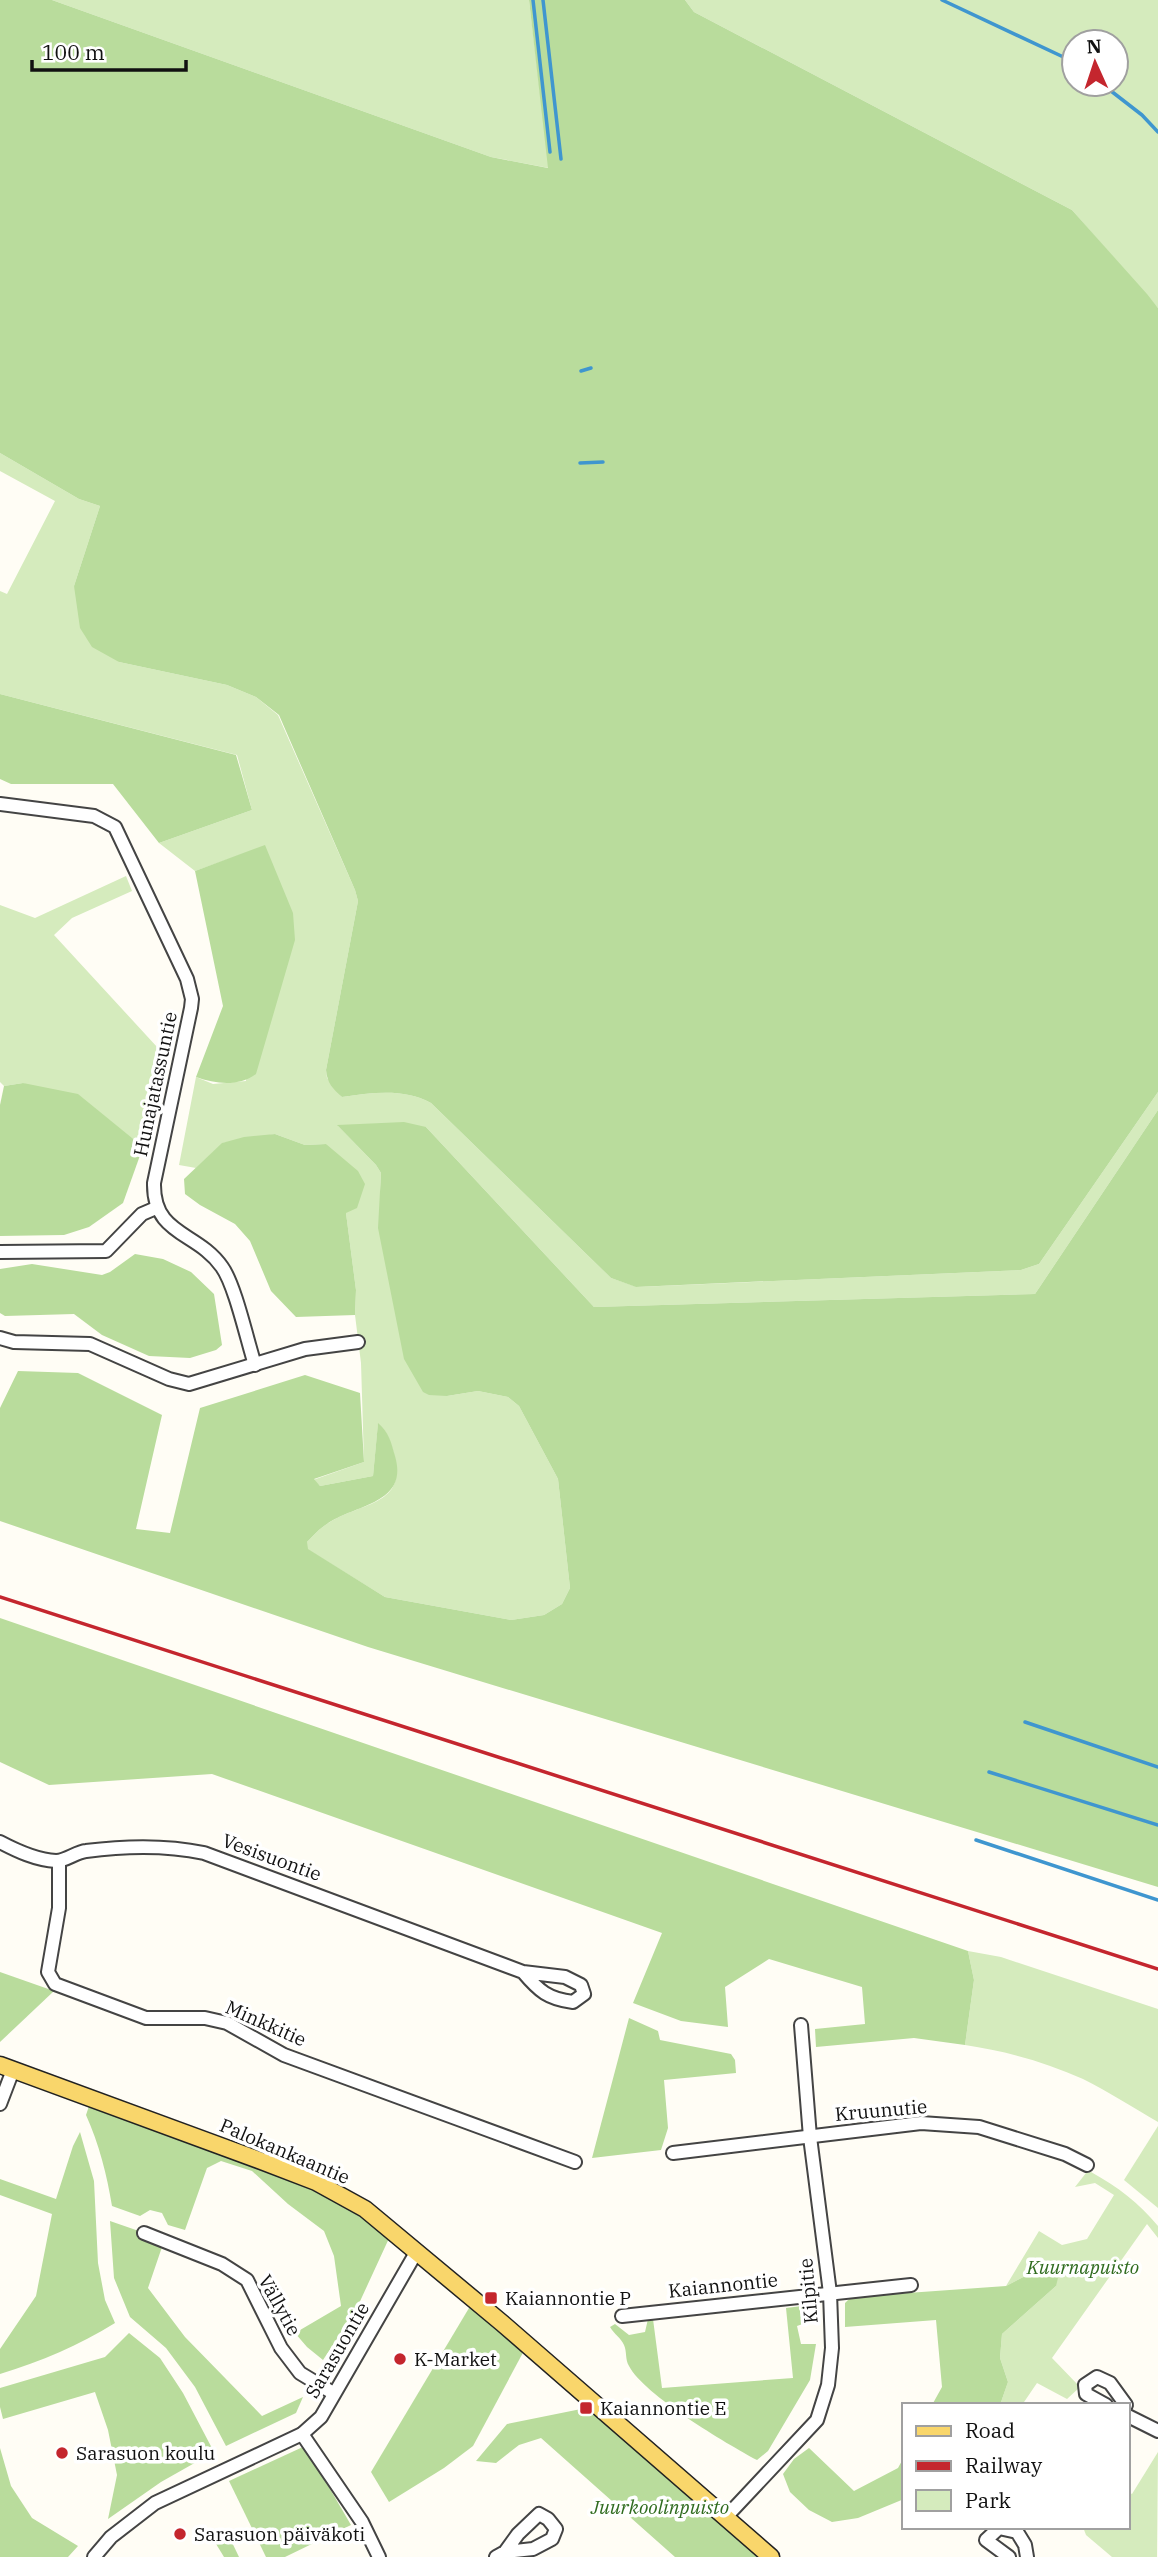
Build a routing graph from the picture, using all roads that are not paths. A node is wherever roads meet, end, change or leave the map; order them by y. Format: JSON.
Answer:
{"nodes":[{"id":1,"x":0,"y":804,"type":"edge"},
{"id":2,"x":156,"y":1208,"type":"junction"},
{"id":3,"x":0,"y":1252,"type":"edge"},
{"id":4,"x":0,"y":1338,"type":"edge"},
{"id":5,"x":358,"y":1342,"type":"dead end"},
{"id":6,"x":254,"y":1365,"type":"junction"},
{"id":7,"x":0,"y":1842,"type":"edge"},
{"id":8,"x":59,"y":1861,"type":"junction"},
{"id":9,"x":523,"y":1972,"type":"dead end"},
{"id":10,"x":800,"y":2025,"type":"dead end"},
{"id":11,"x":6,"y":2067,"type":"edge"},
{"id":12,"x":0,"y":2104,"type":"edge"},
{"id":13,"x":810,"y":2137,"type":"junction"},
{"id":14,"x":673,"y":2153,"type":"dead end"},
{"id":15,"x":575,"y":2162,"type":"dead end"},
{"id":16,"x":1087,"y":2165,"type":"dead end"},
{"id":17,"x":144,"y":2233,"type":"dead end"},
{"id":18,"x":417,"y":2251,"type":"junction"},
{"id":19,"x":911,"y":2285,"type":"dead end"},
{"id":20,"x":830,"y":2293,"type":"junction"},
{"id":21,"x":622,"y":2316,"type":"dead end"},
{"id":22,"x":334,"y":2393,"type":"junction"},
{"id":23,"x":1102,"y":2403,"type":"edge"},
{"id":24,"x":1123,"y":2403,"type":"edge"},
{"id":25,"x":1130,"y":2413,"type":"edge"},
{"id":26,"x":1158,"y":2431,"type":"edge"},
{"id":27,"x":302,"y":2434,"type":"junction"},
{"id":28,"x":726,"y":2517,"type":"junction"},
{"id":29,"x":998,"y":2529,"type":"edge"},
{"id":30,"x":1004,"y":2529,"type":"edge"},
{"id":31,"x":94,"y":2557,"type":"edge"},
{"id":32,"x":379,"y":2557,"type":"edge"},
{"id":33,"x":771,"y":2557,"type":"edge"},
{"id":34,"x":1009,"y":2557,"type":"edge"},
{"id":35,"x":1027,"y":2557,"type":"edge"}],
"edges":[{"from":1,"to":2,"type":"street","name":"Hunajatassuntie"},
{"from":2,"to":3,"type":"street"},
{"from":2,"to":6,"type":"street"},
{"from":4,"to":6,"type":"street"},
{"from":5,"to":6,"type":"street"},
{"from":7,"to":8,"type":"street"},
{"from":8,"to":9,"type":"street","name":"Vesisuontie"},
{"from":8,"to":15,"type":"street","name":"Minkkitie"},
{"from":10,"to":13,"type":"street","name":"Kilpitie"},
{"from":11,"to":12,"type":"street"},
{"from":11,"to":18,"type":"main road","name":"Palokankaantie"},
{"from":13,"to":14,"type":"street","name":"Kruunutie"},
{"from":13,"to":16,"type":"street","name":"Kruunutie"},
{"from":13,"to":20,"type":"street","name":"Kilpitie"},
{"from":17,"to":22,"type":"street","name":"Vällytie"},
{"from":18,"to":22,"type":"street","name":"Sarasuontie"},
{"from":18,"to":28,"type":"main road","name":"Palokankaantie"},
{"from":19,"to":20,"type":"street","name":"Kaiannontie"},
{"from":20,"to":21,"type":"street","name":"Kaiannontie"},
{"from":20,"to":28,"type":"street","name":"Kilpitie"},
{"from":22,"to":27,"type":"street","name":"Sarasuontie"},
{"from":23,"to":24,"type":"street"},
{"from":25,"to":26,"type":"street"},
{"from":27,"to":31,"type":"street","name":"Sarasuontie"},
{"from":27,"to":32,"type":"street"},
{"from":28,"to":33,"type":"main road","name":"Palokankaantie"},
{"from":29,"to":34,"type":"street"},
{"from":30,"to":35,"type":"street"}]}
